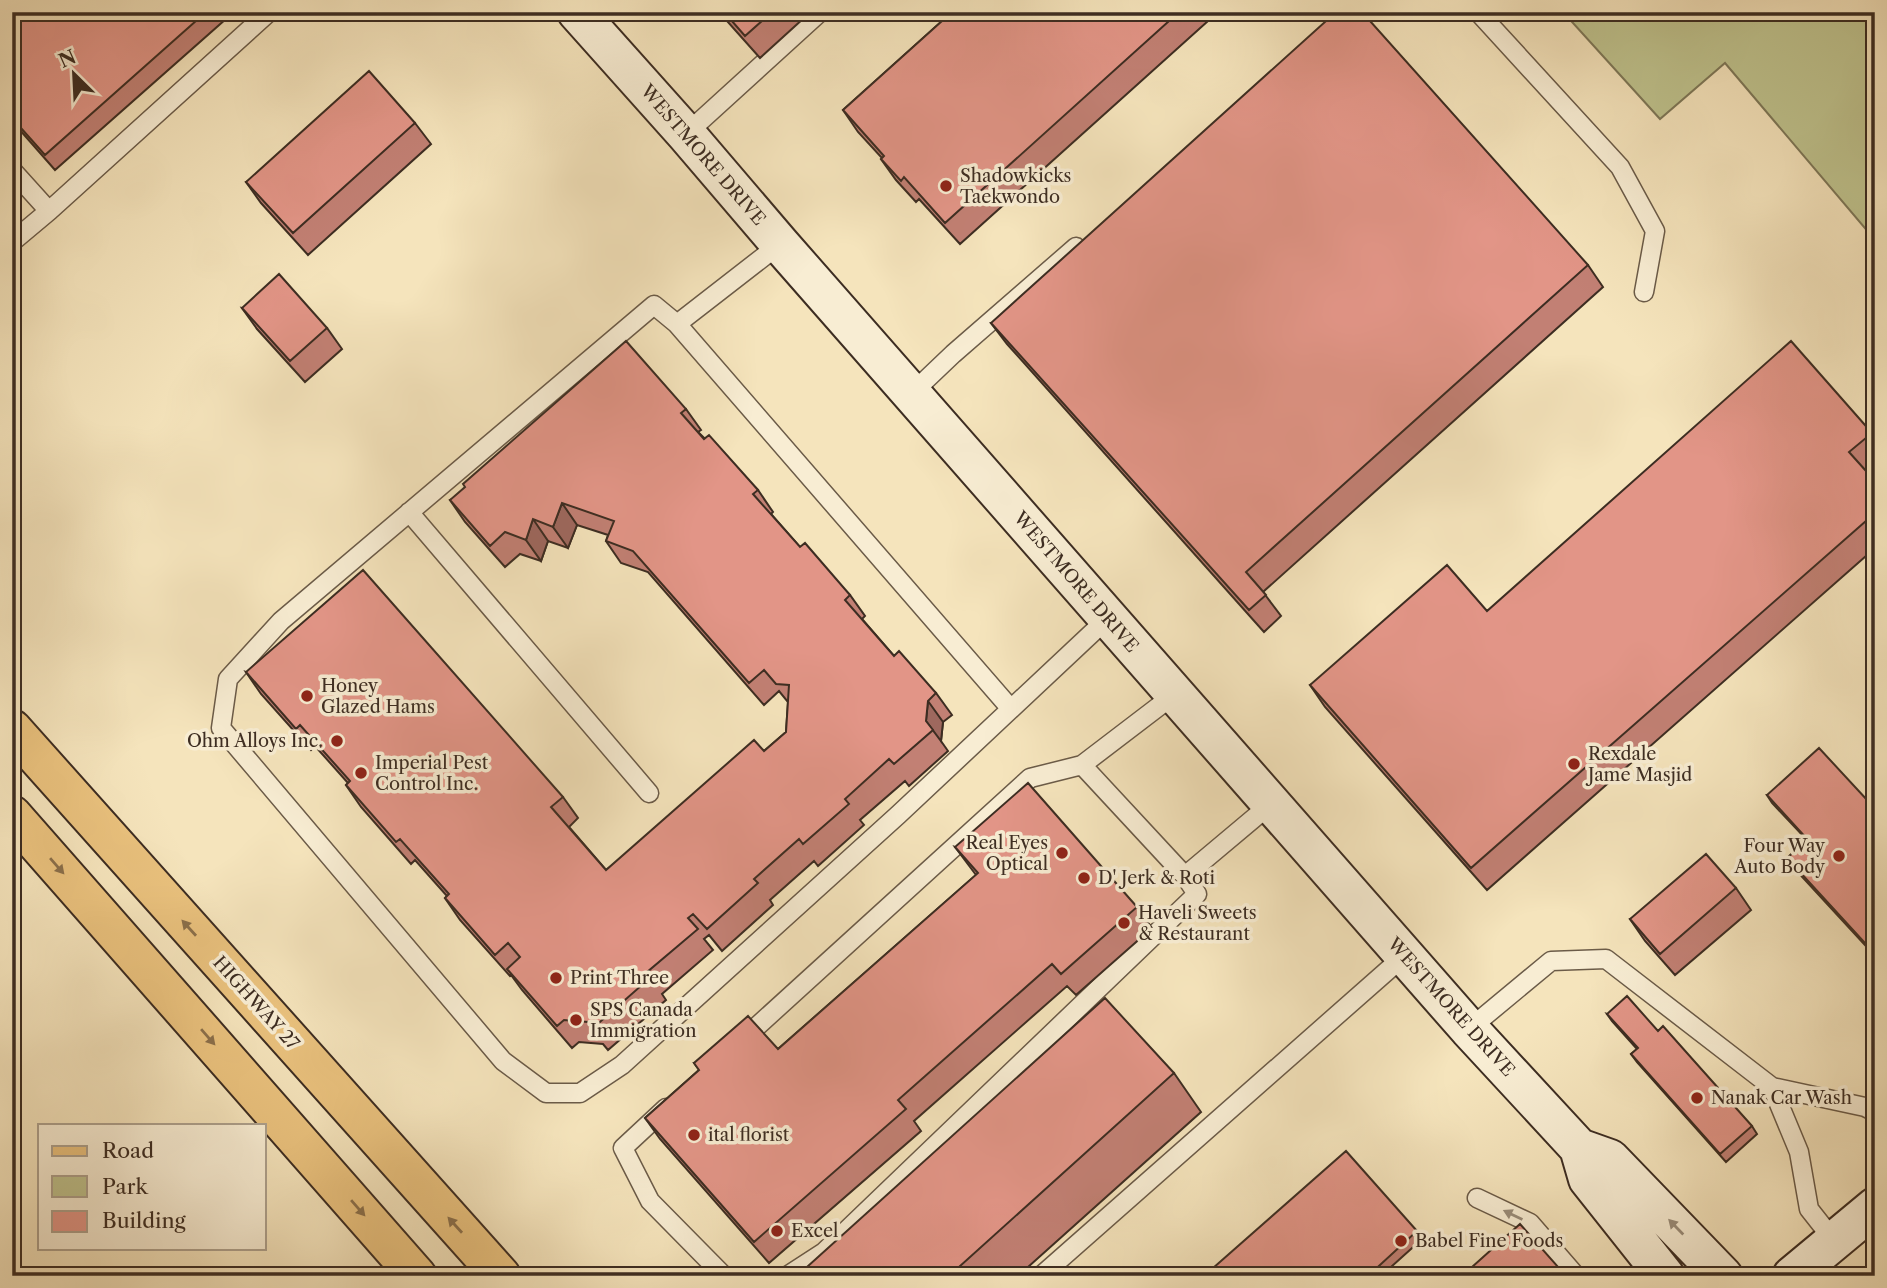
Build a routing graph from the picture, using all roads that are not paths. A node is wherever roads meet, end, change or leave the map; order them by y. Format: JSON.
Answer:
{"nodes":[{"id":1,"x":269,"y":12,"type":"edge"},
{"id":2,"x":577,"y":12,"type":"edge"},
{"id":3,"x":820,"y":12,"type":"edge"},
{"id":4,"x":1478,"y":12,"type":"edge"},
{"id":5,"x":686,"y":134,"type":"junction"},
{"id":6,"x":12,"y":170,"type":"edge"},
{"id":7,"x":49,"y":211,"type":"junction"},
{"id":8,"x":1087,"y":237,"type":"edge"},
{"id":9,"x":12,"y":242,"type":"edge"},
{"id":10,"x":780,"y":244,"type":"junction"},
{"id":11,"x":1644,"y":292,"type":"dead end"},
{"id":12,"x":677,"y":324,"type":"junction"},
{"id":13,"x":911,"y":394,"type":"junction"},
{"id":14,"x":409,"y":512,"type":"junction"},
{"id":15,"x":1108,"y":618,"type":"junction"},
{"id":16,"x":1175,"y":694,"type":"junction"},
{"id":17,"x":1012,"y":709,"type":"junction"},
{"id":18,"x":12,"y":729,"type":"edge"},
{"id":19,"x":1082,"y":765,"type":"junction"},
{"id":20,"x":649,"y":793,"type":"dead end"},
{"id":21,"x":1272,"y":803,"type":"junction"},
{"id":22,"x":12,"y":815,"type":"edge"},
{"id":23,"x":1185,"y":876,"type":"junction"},
{"id":24,"x":1404,"y":956,"type":"junction"},
{"id":25,"x":1469,"y":1028,"type":"junction"},
{"id":26,"x":724,"y":1055,"type":"edge"},
{"id":27,"x":1772,"y":1087,"type":"junction"},
{"id":28,"x":684,"y":1092,"type":"edge"},
{"id":29,"x":1875,"y":1112,"type":"edge"},
{"id":30,"x":1579,"y":1149,"type":"junction"},
{"id":31,"x":1477,"y":1198,"type":"dead end"},
{"id":32,"x":1875,"y":1206,"type":"edge"},
{"id":33,"x":1835,"y":1242,"type":"junction"},
{"id":34,"x":418,"y":1276,"type":"edge"},
{"id":35,"x":501,"y":1276,"type":"edge"},
{"id":36,"x":724,"y":1276,"type":"edge"},
{"id":37,"x":787,"y":1276,"type":"edge"},
{"id":38,"x":1041,"y":1276,"type":"edge"},
{"id":39,"x":1576,"y":1276,"type":"edge"},
{"id":40,"x":1665,"y":1276,"type":"edge"},
{"id":41,"x":1723,"y":1276,"type":"edge"},
{"id":42,"x":1792,"y":1276,"type":"edge"}],
"edges":[{"from":1,"to":7,"type":"lane"},
{"from":2,"to":5,"type":"street","name":"WESTMORE DRIVE"},
{"from":3,"to":5,"type":"lane"},
{"from":4,"to":11,"type":"lane"},
{"from":5,"to":10,"type":"street","name":"WESTMORE DRIVE"},
{"from":6,"to":7,"type":"lane"},
{"from":7,"to":9,"type":"lane"},
{"from":8,"to":13,"type":"lane"},
{"from":10,"to":12,"type":"lane"},
{"from":10,"to":13,"type":"street","name":"WESTMORE DRIVE"},
{"from":12,"to":14,"type":"lane"},
{"from":12,"to":17,"type":"lane"},
{"from":13,"to":15,"type":"street","name":"WESTMORE DRIVE"},
{"from":14,"to":17,"type":"lane"},
{"from":14,"to":20,"type":"lane"},
{"from":15,"to":16,"type":"street","name":"WESTMORE DRIVE"},
{"from":15,"to":17,"type":"lane"},
{"from":16,"to":19,"type":"lane"},
{"from":16,"to":21,"type":"street","name":"WESTMORE DRIVE"},
{"from":35,"to":18,"type":"main road","name":"HIGHWAY 27","one_way":true},
{"from":19,"to":23,"type":"lane"},
{"from":19,"to":26,"type":"lane"},
{"from":21,"to":23,"type":"lane"},
{"from":21,"to":24,"type":"street","name":"WESTMORE DRIVE"},
{"from":22,"to":34,"type":"main road","one_way":true},
{"from":23,"to":37,"type":"lane"},
{"from":24,"to":25,"type":"street","name":"WESTMORE DRIVE"},
{"from":24,"to":38,"type":"lane"},
{"from":25,"to":27,"type":"lane"},
{"from":25,"to":30,"type":"street","name":"WESTMORE DRIVE"},
{"from":27,"to":29,"type":"lane"},
{"from":27,"to":33,"type":"lane"},
{"from":28,"to":36,"type":"lane"},
{"from":30,"to":40,"type":"street","name":"WESTMORE DRIVE"},
{"from":41,"to":30,"type":"street","name":"WESTMORE DRIVE","one_way":true},
{"from":39,"to":31,"type":"lane","one_way":true},
{"from":32,"to":33,"type":"street"},
{"from":33,"to":42,"type":"street"}]}
